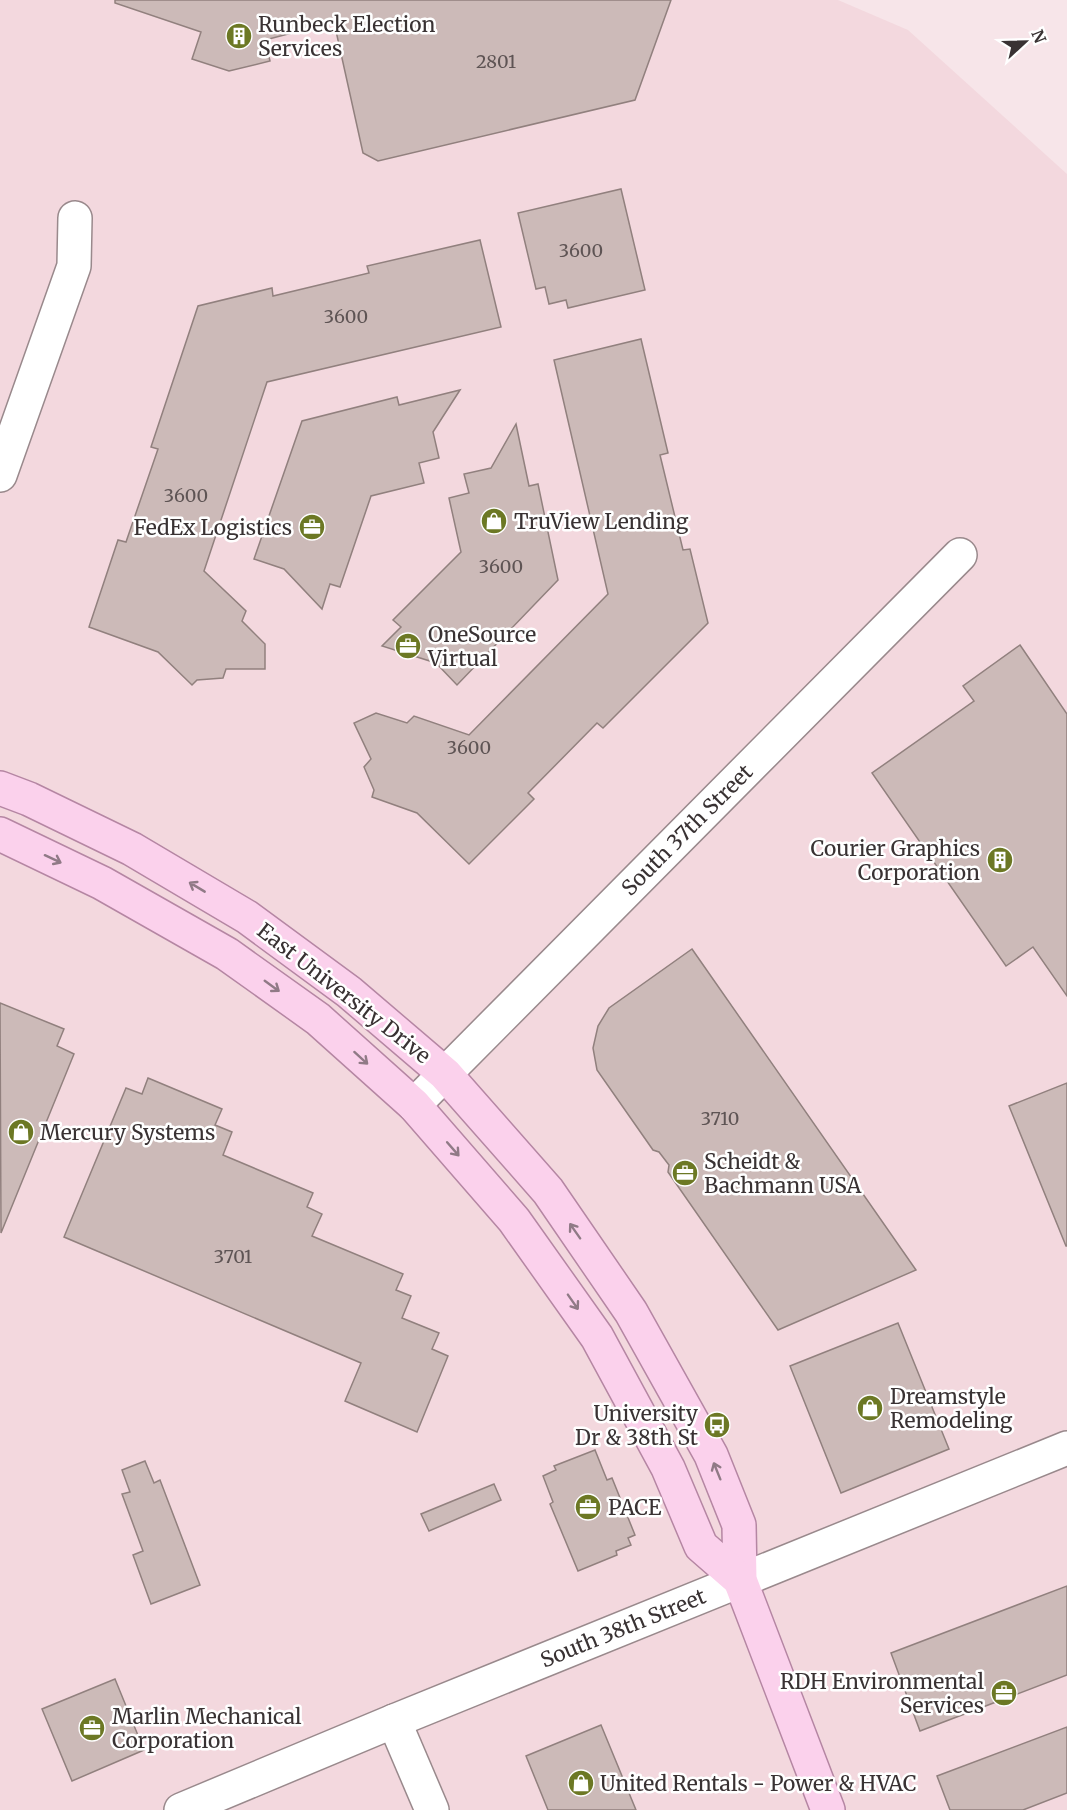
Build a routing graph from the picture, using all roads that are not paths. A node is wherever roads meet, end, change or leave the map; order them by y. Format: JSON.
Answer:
{"nodes":[{"id":1,"x":75,"y":218,"type":"dead end"},
{"id":2,"x":0,"y":474,"type":"edge"},
{"id":3,"x":960,"y":555,"type":"dead end"},
{"id":4,"x":0,"y":788,"type":"edge"},
{"id":5,"x":0,"y":834,"type":"edge"},
{"id":6,"x":445,"y":1074,"type":"junction"},
{"id":7,"x":414,"y":1105,"type":"junction"},
{"id":8,"x":1067,"y":1448,"type":"edge"},
{"id":9,"x":740,"y":1580,"type":"junction"},
{"id":10,"x":394,"y":1721,"type":"junction"},
{"id":11,"x":180,"y":1810,"type":"edge"},
{"id":12,"x":432,"y":1810,"type":"edge"},
{"id":13,"x":828,"y":1810,"type":"edge"}],
"edges":[{"from":1,"to":2,"type":"street"},
{"from":3,"to":6,"type":"street","name":"South 37th Street"},
{"from":6,"to":4,"type":"main road","name":"East University Drive","one_way":true},
{"from":5,"to":7,"type":"main road","name":"East University Drive","one_way":true},
{"from":6,"to":7,"type":"street","name":"South 37th Street"},
{"from":9,"to":6,"type":"main road","name":"East University Drive","one_way":true},
{"from":7,"to":9,"type":"main road","name":"East University Drive","one_way":true},
{"from":8,"to":9,"type":"street","name":"South 38th Street"},
{"from":9,"to":10,"type":"street","name":"South 38th Street"},
{"from":9,"to":13,"type":"main road","name":"East University Drive"},
{"from":10,"to":11,"type":"street","name":"South 38th Street"},
{"from":10,"to":12,"type":"street"}]}
